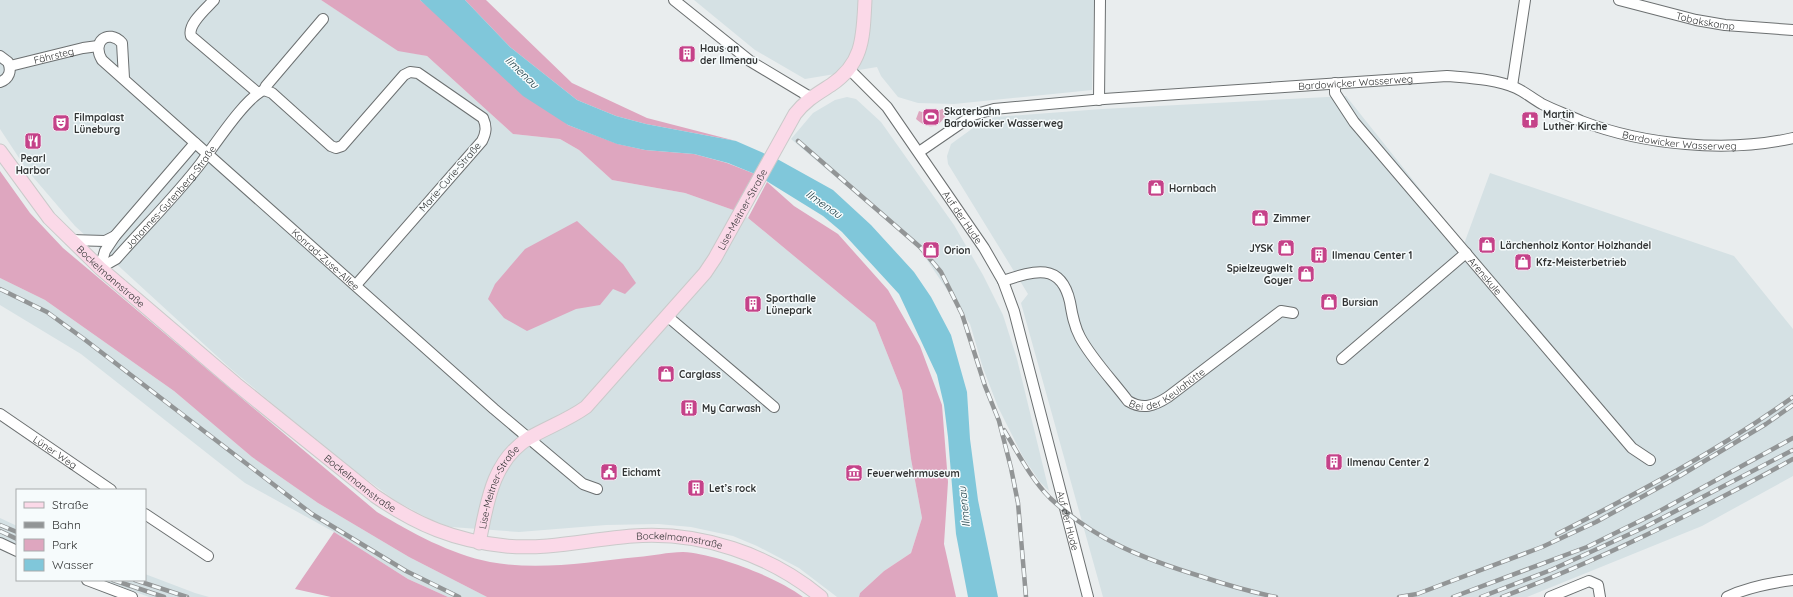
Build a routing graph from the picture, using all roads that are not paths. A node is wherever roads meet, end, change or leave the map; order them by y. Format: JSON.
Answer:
{"nodes":[{"id":1,"x":214,"y":0,"type":"edge"},
{"id":2,"x":674,"y":0,"type":"edge"},
{"id":3,"x":865,"y":0,"type":"edge"},
{"id":4,"x":1100,"y":0,"type":"edge"},
{"id":5,"x":1525,"y":0,"type":"edge"},
{"id":6,"x":1619,"y":0,"type":"edge"},
{"id":7,"x":323,"y":19,"type":"dead end"},
{"id":8,"x":1793,"y":30,"type":"edge"},
{"id":9,"x":98,"y":46,"type":"junction"},
{"id":10,"x":0,"y":56,"type":"edge"},
{"id":11,"x":10,"y":66,"type":"junction"},
{"id":12,"x":850,"y":70,"type":"junction"},
{"id":13,"x":124,"y":78,"type":"junction"},
{"id":14,"x":0,"y":82,"type":"edge"},
{"id":15,"x":1335,"y":83,"type":"junction"},
{"id":16,"x":1512,"y":86,"type":"junction"},
{"id":17,"x":261,"y":91,"type":"junction"},
{"id":18,"x":810,"y":97,"type":"junction"},
{"id":19,"x":1099,"y":100,"type":"junction"},
{"id":20,"x":1793,"y":138,"type":"edge"},
{"id":21,"x":195,"y":142,"type":"junction"},
{"id":22,"x":0,"y":151,"type":"edge"},
{"id":23,"x":919,"y":152,"type":"junction"},
{"id":24,"x":207,"y":153,"type":"junction"},
{"id":25,"x":115,"y":236,"type":"junction"},
{"id":26,"x":70,"y":240,"type":"junction"},
{"id":27,"x":1466,"y":253,"type":"junction"},
{"id":28,"x":100,"y":268,"type":"junction"},
{"id":29,"x":1003,"y":281,"type":"junction"},
{"id":30,"x":356,"y":285,"type":"junction"},
{"id":31,"x":1292,"y":313,"type":"dead end"},
{"id":32,"x":667,"y":316,"type":"junction"},
{"id":33,"x":1342,"y":359,"type":"dead end"},
{"id":34,"x":774,"y":407,"type":"dead end"},
{"id":35,"x":0,"y":414,"type":"edge"},
{"id":36,"x":529,"y":438,"type":"junction"},
{"id":37,"x":1650,"y":460,"type":"dead end"},
{"id":38,"x":110,"y":489,"type":"edge"},
{"id":39,"x":597,"y":489,"type":"dead end"},
{"id":40,"x":146,"y":515,"type":"edge"},
{"id":41,"x":0,"y":543,"type":"edge"},
{"id":42,"x":479,"y":543,"type":"junction"},
{"id":43,"x":16,"y":551,"type":"edge"},
{"id":44,"x":208,"y":556,"type":"dead end"},
{"id":45,"x":1793,"y":580,"type":"edge"},
{"id":46,"x":90,"y":581,"type":"edge"},
{"id":47,"x":132,"y":597,"type":"edge"},
{"id":48,"x":821,"y":597,"type":"edge"},
{"id":49,"x":1088,"y":597,"type":"edge"},
{"id":50,"x":1550,"y":597,"type":"edge"},
{"id":51,"x":1600,"y":597,"type":"edge"},
{"id":52,"x":1727,"y":597,"type":"edge"}],
"edges":[{"from":1,"to":17,"type":"street"},
{"from":2,"to":18,"type":"street"},
{"from":3,"to":12,"type":"main road"},
{"from":4,"to":19,"type":"street"},
{"from":5,"to":16,"type":"street"},
{"from":6,"to":8,"type":"street","name":"Tobakskamp"},
{"from":7,"to":17,"type":"street","name":"Johannes-Gutenberg-Straße"},
{"from":9,"to":11,"type":"street","name":"Fährsteg"},
{"from":9,"to":13,"type":"street","name":"Konrad-Zuse-Allee"},
{"from":9,"to":13,"type":"street"},
{"from":10,"to":11,"type":"street"},
{"from":11,"to":14,"type":"street"},
{"from":12,"to":18,"type":"main road"},
{"from":12,"to":23,"type":"street","name":"Auf der Hude"},
{"from":13,"to":21,"type":"street","name":"Konrad-Zuse-Allee"},
{"from":15,"to":16,"type":"street","name":"Bardowicker Wasserweg"},
{"from":15,"to":19,"type":"street","name":"Bardowicker Wasserweg"},
{"from":15,"to":27,"type":"street","name":"Arenskule"},
{"from":16,"to":20,"type":"street","name":"Bardowicker Wasserweg"},
{"from":17,"to":24,"type":"street","name":"Johannes-Gutenberg-Straße"},
{"from":17,"to":30,"type":"street","name":"Marie-Curie-Straße"},
{"from":18,"to":32,"type":"main road","name":"Lise-Meitner-Straße"},
{"from":19,"to":23,"type":"street","name":"Bardowicker Wasserweg"},
{"from":21,"to":24,"type":"street","name":"Konrad-Zuse-Allee"},
{"from":21,"to":25,"type":"street","name":"Johannes-Gutenberg-Straße"},
{"from":22,"to":26,"type":"main road","name":"Bockelmannstraße"},
{"from":23,"to":29,"type":"street","name":"Auf der Hude"},
{"from":24,"to":28,"type":"street","name":"Johannes-Gutenberg-Straße"},
{"from":24,"to":30,"type":"street","name":"Konrad-Zuse-Allee"},
{"from":25,"to":26,"type":"street","name":"Johannes-Gutenberg-Straße"},
{"from":25,"to":28,"type":"street","name":"Johannes-Gutenberg-Straße"},
{"from":26,"to":28,"type":"main road","name":"Bockelmannstraße"},
{"from":27,"to":33,"type":"street"},
{"from":27,"to":37,"type":"street","name":"Arenskule"},
{"from":28,"to":42,"type":"main road","name":"Bockelmannstraße"},
{"from":29,"to":31,"type":"street","name":"Bei der Keulahütte"},
{"from":29,"to":49,"type":"street","name":"Auf der Hude"},
{"from":30,"to":36,"type":"street","name":"Konrad-Zuse-Allee"},
{"from":32,"to":34,"type":"street"},
{"from":32,"to":36,"type":"main road","name":"Lise-Meitner-Straße"},
{"from":35,"to":38,"type":"street","name":"Lüner Weg"},
{"from":36,"to":39,"type":"street","name":"Lise-Meitner-Straße"},
{"from":36,"to":42,"type":"main road","name":"Lise-Meitner-Straße"},
{"from":40,"to":44,"type":"street"},
{"from":41,"to":43,"type":"street"},
{"from":42,"to":48,"type":"main road","name":"Bockelmannstraße"},
{"from":45,"to":52,"type":"street"},
{"from":46,"to":47,"type":"street"},
{"from":50,"to":51,"type":"street"}]}
